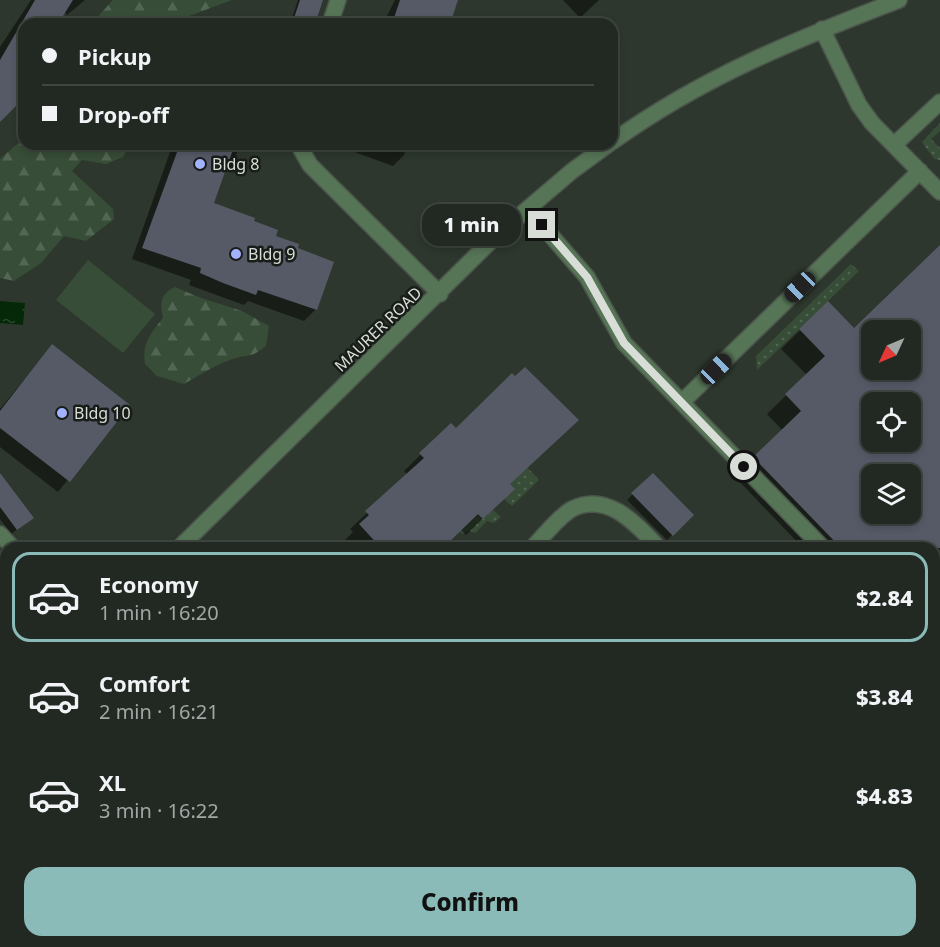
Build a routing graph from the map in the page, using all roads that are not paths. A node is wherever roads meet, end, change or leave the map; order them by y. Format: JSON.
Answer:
{"nodes":[{"id":1,"x":338,"y":0,"type":"edge"},
{"id":2,"x":899,"y":0,"type":"edge"},
{"id":3,"x":332,"y":18,"type":"edge"},
{"id":4,"x":822,"y":29,"type":"junction"},
{"id":5,"x":940,"y":102,"type":"edge"},
{"id":6,"x":618,"y":138,"type":"edge"},
{"id":7,"x":894,"y":145,"type":"junction"},
{"id":8,"x":301,"y":150,"type":"edge"},
{"id":9,"x":600,"y":150,"type":"edge"},
{"id":10,"x":920,"y":171,"type":"junction"},
{"id":11,"x":940,"y":192,"type":"edge"},
{"id":12,"x":528,"y":208,"type":"junction"},
{"id":13,"x":440,"y":294,"type":"junction"},
{"id":14,"x":682,"y":402,"type":"junction"},
{"id":15,"x":185,"y":542,"type":"edge"},
{"id":16,"x":538,"y":542,"type":"edge"},
{"id":17,"x":653,"y":542,"type":"edge"},
{"id":18,"x":817,"y":542,"type":"edge"}],
"edges":[{"from":1,"to":3,"type":"street"},
{"from":2,"to":4,"type":"street","name":"MAURER ROAD"},
{"from":4,"to":6,"type":"street","name":"MAURER ROAD"},
{"from":4,"to":7,"type":"street"},
{"from":5,"to":7,"type":"street"},
{"from":7,"to":10,"type":"street"},
{"from":8,"to":13,"type":"street"},
{"from":9,"to":12,"type":"street","name":"MAURER ROAD"},
{"from":10,"to":11,"type":"street"},
{"from":10,"to":14,"type":"street"},
{"from":12,"to":13,"type":"street","name":"MAURER ROAD"},
{"from":12,"to":14,"type":"street"},
{"from":13,"to":15,"type":"street","name":"MAURER ROAD"},
{"from":14,"to":18,"type":"street"},
{"from":16,"to":17,"type":"street"}]}
